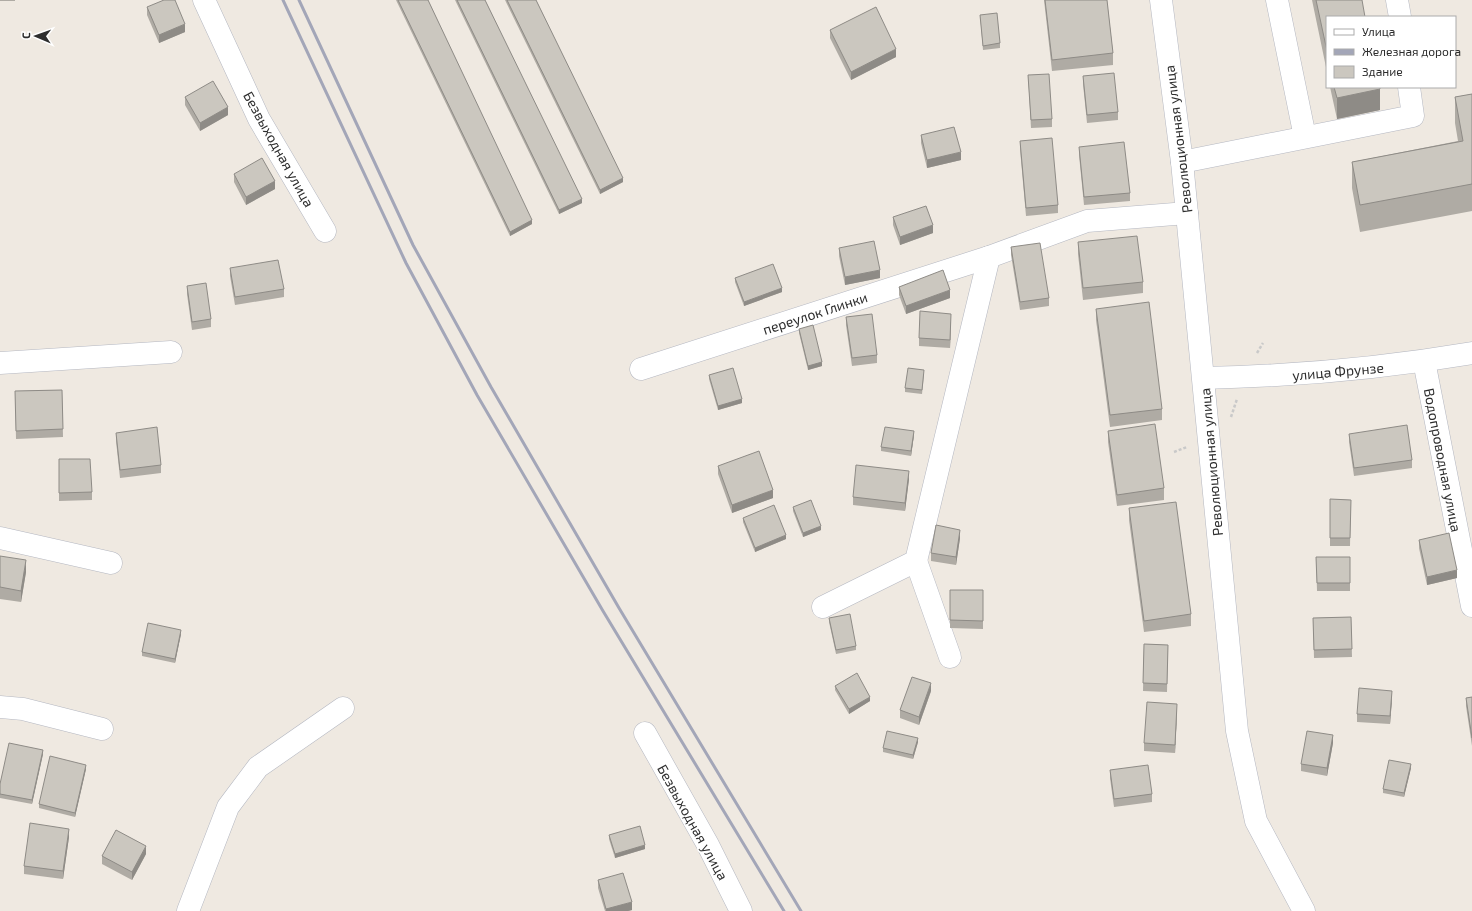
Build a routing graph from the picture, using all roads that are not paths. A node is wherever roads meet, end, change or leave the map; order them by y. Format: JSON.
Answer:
{"nodes":[{"id":1,"x":204,"y":0,"type":"edge"},
{"id":2,"x":1161,"y":0,"type":"edge"},
{"id":3,"x":1277,"y":0,"type":"edge"},
{"id":4,"x":1397,"y":0,"type":"edge"},
{"id":5,"x":1400,"y":16,"type":"edge"},
{"id":6,"x":1409,"y":88,"type":"edge"},
{"id":7,"x":1305,"y":137,"type":"junction"},
{"id":8,"x":1182,"y":162,"type":"junction"},
{"id":9,"x":1187,"y":213,"type":"junction"},
{"id":10,"x":325,"y":231,"type":"dead end"},
{"id":11,"x":989,"y":257,"type":"junction"},
{"id":12,"x":171,"y":352,"type":"dead end"},
{"id":13,"x":1472,"y":353,"type":"edge"},
{"id":14,"x":1424,"y":362,"type":"junction"},
{"id":15,"x":0,"y":363,"type":"edge"},
{"id":16,"x":640,"y":370,"type":"dead end"},
{"id":17,"x":1204,"y":378,"type":"junction"},
{"id":18,"x":0,"y":538,"type":"edge"},
{"id":19,"x":916,"y":561,"type":"junction"},
{"id":20,"x":112,"y":563,"type":"dead end"},
{"id":21,"x":1472,"y":606,"type":"edge"},
{"id":22,"x":823,"y":608,"type":"dead end"},
{"id":23,"x":950,"y":657,"type":"dead end"},
{"id":24,"x":0,"y":707,"type":"edge"},
{"id":25,"x":343,"y":708,"type":"dead end"},
{"id":26,"x":102,"y":729,"type":"dead end"},
{"id":27,"x":645,"y":733,"type":"dead end"},
{"id":28,"x":188,"y":911,"type":"edge"},
{"id":29,"x":741,"y":911,"type":"edge"},
{"id":30,"x":1304,"y":911,"type":"edge"}],
"edges":[{"from":1,"to":10,"type":"street","name":"Безвыходная улица"},
{"from":2,"to":8,"type":"street","name":"Революционная улица"},
{"from":3,"to":7,"type":"street"},
{"from":4,"to":5,"type":"street"},
{"from":6,"to":7,"type":"street"},
{"from":7,"to":8,"type":"street"},
{"from":8,"to":9,"type":"street","name":"Революционная улица"},
{"from":9,"to":11,"type":"street","name":"переулок Глинки"},
{"from":9,"to":17,"type":"street","name":"Революционная улица"},
{"from":11,"to":16,"type":"street","name":"переулок Глинки"},
{"from":11,"to":19,"type":"street"},
{"from":12,"to":15,"type":"street"},
{"from":13,"to":14,"type":"street","name":"улица Фрунзе"},
{"from":14,"to":17,"type":"street","name":"улица Фрунзе"},
{"from":14,"to":21,"type":"street","name":"Водопроводная улица"},
{"from":17,"to":30,"type":"street","name":"Революционная улица"},
{"from":18,"to":20,"type":"street"},
{"from":19,"to":22,"type":"street"},
{"from":19,"to":23,"type":"street"},
{"from":24,"to":26,"type":"street"},
{"from":25,"to":28,"type":"street"},
{"from":27,"to":29,"type":"street","name":"Безвыходная улица"}]}
